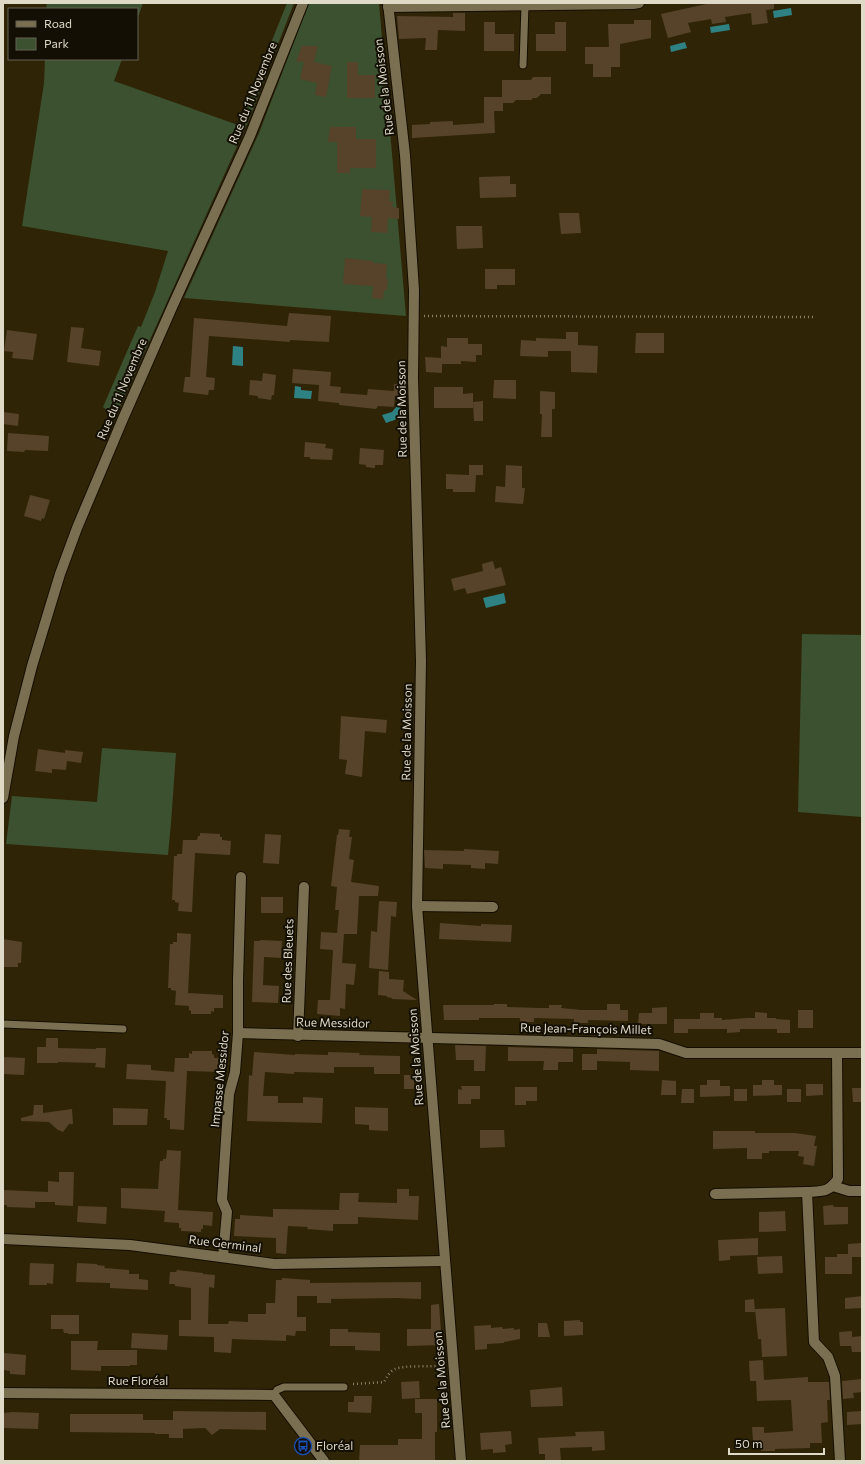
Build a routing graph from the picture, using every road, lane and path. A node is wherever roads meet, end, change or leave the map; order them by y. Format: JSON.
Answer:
{"nodes":[{"id":1,"x":304,"y":3,"type":"edge"},
{"id":2,"x":639,"y":3,"type":"edge"},
{"id":3,"x":388,"y":5,"type":"edge"},
{"id":4,"x":526,"y":5,"type":"junction"},
{"id":5,"x":523,"y":65,"type":"dead end"},
{"id":6,"x":414,"y":316,"type":"junction"},
{"id":7,"x":815,"y":317,"type":"dead end"},
{"id":8,"x":4,"y":781,"type":"edge"},
{"id":9,"x":3,"y":798,"type":"edge"},
{"id":10,"x":241,"y":877,"type":"dead end"},
{"id":11,"x":304,"y":887,"type":"dead end"},
{"id":12,"x":417,"y":906,"type":"junction"},
{"id":13,"x":493,"y":907,"type":"dead end"},
{"id":14,"x":3,"y":1024,"type":"edge"},
{"id":15,"x":124,"y":1029,"type":"dead end"},
{"id":16,"x":238,"y":1033,"type":"junction"},
{"id":17,"x":298,"y":1036,"type":"junction"},
{"id":18,"x":428,"y":1038,"type":"junction"},
{"id":19,"x":837,"y":1053,"type":"junction"},
{"id":20,"x":862,"y":1053,"type":"edge"},
{"id":21,"x":833,"y":1186,"type":"junction"},
{"id":22,"x":862,"y":1191,"type":"edge"},
{"id":23,"x":807,"y":1192,"type":"junction"},
{"id":24,"x":715,"y":1194,"type":"dead end"},
{"id":25,"x":3,"y":1239,"type":"edge"},
{"id":26,"x":223,"y":1257,"type":"junction"},
{"id":27,"x":444,"y":1261,"type":"junction"},
{"id":28,"x":454,"y":1366,"type":"junction"},
{"id":29,"x":344,"y":1387,"type":"joint"},
{"id":30,"x":3,"y":1393,"type":"edge"},
{"id":31,"x":274,"y":1395,"type":"junction"},
{"id":32,"x":324,"y":1461,"type":"edge"},
{"id":33,"x":461,"y":1461,"type":"edge"},
{"id":34,"x":840,"y":1461,"type":"edge"}],
"edges":[{"from":1,"to":8,"type":"street","name":"Rue du 11 Novembre"},
{"from":2,"to":4,"type":"street"},
{"from":3,"to":4,"type":"street"},
{"from":3,"to":6,"type":"street","name":"Rue de la Moisson"},
{"from":4,"to":5,"type":"lane"},
{"from":6,"to":7,"type":"path"},
{"from":6,"to":12,"type":"street","name":"Rue de la Moisson"},
{"from":8,"to":9,"type":"street","name":"Rue du 11 Novembre"},
{"from":10,"to":16,"type":"street","name":"Impasse Messidor"},
{"from":11,"to":17,"type":"street","name":"Rue des Bleuets"},
{"from":12,"to":13,"type":"street"},
{"from":12,"to":18,"type":"street","name":"Rue de la Moisson"},
{"from":14,"to":15,"type":"lane"},
{"from":16,"to":17,"type":"street","name":"Rue Messidor"},
{"from":16,"to":26,"type":"street","name":"Impasse Messidor"},
{"from":17,"to":18,"type":"street","name":"Rue Messidor"},
{"from":18,"to":19,"type":"street","name":"Rue Jean-François Millet"},
{"from":18,"to":27,"type":"street","name":"Rue de la Moisson"},
{"from":19,"to":20,"type":"street","name":"Rue Jean-François Millet"},
{"from":19,"to":21,"type":"street"},
{"from":21,"to":22,"type":"street"},
{"from":21,"to":23,"type":"street"},
{"from":23,"to":24,"type":"street"},
{"from":23,"to":34,"type":"street"},
{"from":25,"to":26,"type":"street","name":"Rue Germinal"},
{"from":26,"to":27,"type":"street","name":"Rue Germinal"},
{"from":27,"to":28,"type":"street","name":"Rue de la Moisson"},
{"from":28,"to":29,"type":"path"},
{"from":28,"to":33,"type":"street","name":"Rue de la Moisson"},
{"from":29,"to":31,"type":"lane","name":"Rue Floréal"},
{"from":30,"to":31,"type":"street","name":"Rue Floréal"},
{"from":31,"to":32,"type":"street"}]}
